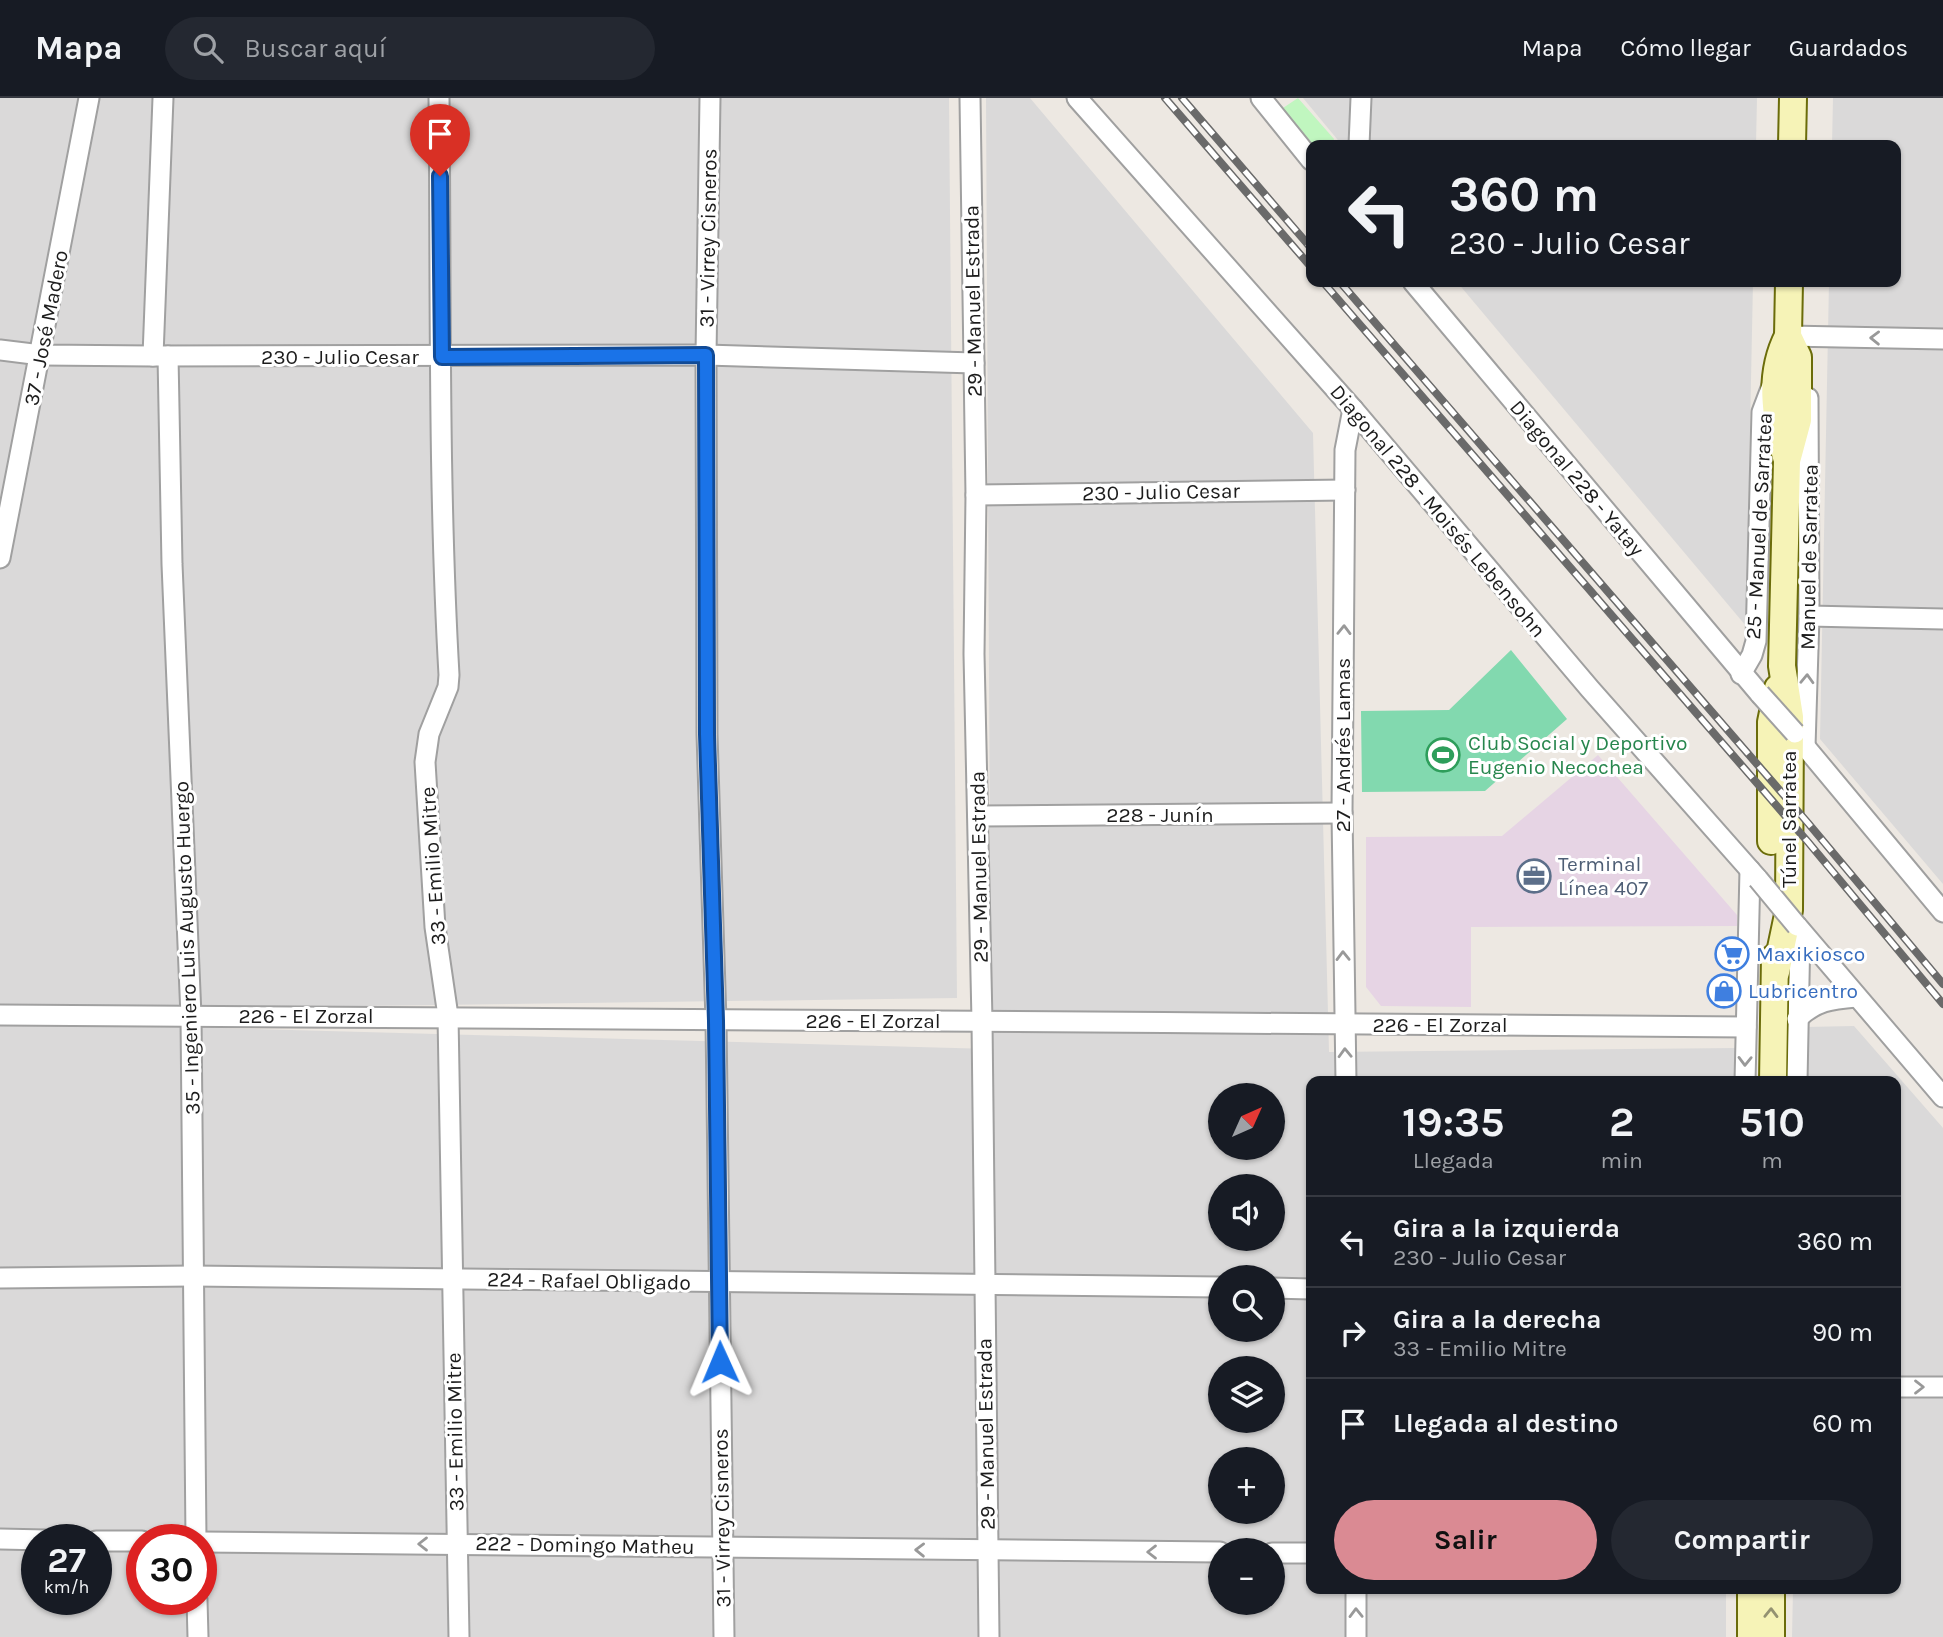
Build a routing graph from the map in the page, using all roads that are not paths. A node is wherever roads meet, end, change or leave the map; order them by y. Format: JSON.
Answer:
{"nodes":[{"id":1,"x":89,"y":98,"type":"edge"},
{"id":2,"x":163,"y":98,"type":"edge"},
{"id":3,"x":439,"y":98,"type":"edge"},
{"id":4,"x":710,"y":98,"type":"edge"},
{"id":5,"x":970,"y":98,"type":"edge"},
{"id":6,"x":1077,"y":98,"type":"edge"},
{"id":7,"x":1261,"y":98,"type":"edge"},
{"id":8,"x":1361,"y":98,"type":"edge"},
{"id":9,"x":1793,"y":98,"type":"edge"},
{"id":10,"x":1360,"y":140,"type":"edge"},
{"id":11,"x":1792,"y":140,"type":"edge"},
{"id":12,"x":1306,"y":154,"type":"edge"},
{"id":13,"x":1417,"y":287,"type":"edge"},
{"id":14,"x":1790,"y":287,"type":"edge"},
{"id":15,"x":1788,"y":336,"type":"junction"},
{"id":16,"x":1943,"y":340,"type":"edge"},
{"id":17,"x":0,"y":350,"type":"edge"},
{"id":18,"x":41,"y":355,"type":"junction"},
{"id":19,"x":706,"y":355,"type":"junction"},
{"id":20,"x":160,"y":356,"type":"junction"},
{"id":21,"x":442,"y":357,"type":"junction"},
{"id":22,"x":974,"y":363,"type":"junction"},
{"id":23,"x":1787,"y":374,"type":"junction"},
{"id":24,"x":1353,"y":409,"type":"junction"},
{"id":25,"x":1787,"y":461,"type":"joint"},
{"id":26,"x":1345,"y":490,"type":"junction"},
{"id":27,"x":976,"y":495,"type":"junction"},
{"id":28,"x":0,"y":558,"type":"edge"},
{"id":29,"x":1809,"y":616,"type":"junction"},
{"id":30,"x":1943,"y":619,"type":"edge"},
{"id":31,"x":1741,"y":674,"type":"junction"},
{"id":32,"x":1800,"y":740,"type":"junction"},
{"id":33,"x":1342,"y":813,"type":"junction"},
{"id":34,"x":978,"y":816,"type":"junction"},
{"id":35,"x":1754,"y":874,"type":"junction"},
{"id":36,"x":1943,"y":912,"type":"edge"},
{"id":37,"x":1798,"y":928,"type":"junction"},
{"id":38,"x":1856,"y":997,"type":"junction"},
{"id":39,"x":0,"y":1015,"type":"edge"},
{"id":40,"x":191,"y":1016,"type":"junction"},
{"id":41,"x":448,"y":1016,"type":"junction"},
{"id":42,"x":1797,"y":1019,"type":"junction"},
{"id":43,"x":716,"y":1021,"type":"junction"},
{"id":44,"x":982,"y":1021,"type":"junction"},
{"id":45,"x":1344,"y":1024,"type":"junction"},
{"id":46,"x":1746,"y":1027,"type":"junction"},
{"id":47,"x":1346,"y":1076,"type":"edge"},
{"id":48,"x":1745,"y":1076,"type":"edge"},
{"id":49,"x":1773,"y":1076,"type":"edge"},
{"id":50,"x":1797,"y":1076,"type":"edge"},
{"id":51,"x":1943,"y":1097,"type":"edge"},
{"id":52,"x":193,"y":1276,"type":"junction"},
{"id":53,"x":0,"y":1278,"type":"edge"},
{"id":54,"x":454,"y":1279,"type":"junction"},
{"id":55,"x":718,"y":1282,"type":"junction"},
{"id":56,"x":983,"y":1282,"type":"junction"},
{"id":57,"x":1208,"y":1287,"type":"edge"},
{"id":58,"x":1285,"y":1288,"type":"edge"},
{"id":59,"x":1306,"y":1289,"type":"edge"},
{"id":60,"x":1901,"y":1387,"type":"edge"},
{"id":61,"x":1943,"y":1387,"type":"edge"},
{"id":62,"x":196,"y":1524,"type":"edge"},
{"id":63,"x":0,"y":1539,"type":"edge"},
{"id":64,"x":21,"y":1539,"type":"edge"},
{"id":65,"x":217,"y":1542,"type":"edge"},
{"id":66,"x":456,"y":1544,"type":"junction"},
{"id":67,"x":723,"y":1547,"type":"junction"},
{"id":68,"x":988,"y":1550,"type":"junction"},
{"id":69,"x":1208,"y":1552,"type":"edge"},
{"id":70,"x":1285,"y":1553,"type":"edge"},
{"id":71,"x":1306,"y":1553,"type":"edge"},
{"id":72,"x":1356,"y":1594,"type":"edge"},
{"id":73,"x":1751,"y":1594,"type":"edge"},
{"id":74,"x":1771,"y":1594,"type":"edge"},
{"id":75,"x":197,"y":1615,"type":"edge"},
{"id":76,"x":198,"y":1637,"type":"edge"},
{"id":77,"x":459,"y":1637,"type":"edge"},
{"id":78,"x":724,"y":1637,"type":"edge"},
{"id":79,"x":989,"y":1637,"type":"edge"},
{"id":80,"x":1356,"y":1637,"type":"edge"},
{"id":81,"x":1751,"y":1637,"type":"edge"},
{"id":82,"x":1770,"y":1637,"type":"edge"}],
"edges":[{"from":1,"to":18,"type":"street","name":"37 - José Madero"},
{"from":2,"to":20,"type":"street","name":"35 - Ingeniero Luis Augusto Huergo"},
{"from":3,"to":21,"type":"street","name":"33 - Emilio Mitre"},
{"from":4,"to":19,"type":"street","name":"31 - Virrey Cisneros"},
{"from":5,"to":22,"type":"street","name":"29 - Manuel Estrada"},
{"from":6,"to":24,"type":"street","name":"Diagonal 228 - Moisés Lebensohn"},
{"from":7,"to":12,"type":"street"},
{"from":8,"to":10,"type":"street"},
{"from":9,"to":11,"type":"main road"},
{"from":13,"to":31,"type":"street","name":"Diagonal 228 - Yatay"},
{"from":14,"to":15,"type":"main road"},
{"from":16,"to":15,"type":"street","one_way":true},
{"from":15,"to":23,"type":"main road","name":"25 - Manuel de Sarratea"},
{"from":17,"to":18,"type":"street","name":"230 - Julio Cesar"},
{"from":18,"to":20,"type":"street","name":"230 - Julio Cesar"},
{"from":18,"to":28,"type":"street","name":"37 - José Madero"},
{"from":19,"to":21,"type":"street","name":"230 - Julio Cesar"},
{"from":19,"to":22,"type":"street","name":"230 - Julio Cesar"},
{"from":19,"to":43,"type":"street","name":"31 - Virrey Cisneros"},
{"from":20,"to":21,"type":"street","name":"230 - Julio Cesar"},
{"from":20,"to":40,"type":"street","name":"35 - Ingeniero Luis Augusto Huergo"},
{"from":21,"to":41,"type":"street","name":"33 - Emilio Mitre"},
{"from":22,"to":27,"type":"street","name":"29 - Manuel Estrada"},
{"from":23,"to":25,"type":"main road","name":"Manuel de Sarratea"},
{"from":23,"to":29,"type":"street","name":"Manuel de Sarratea"},
{"from":23,"to":31,"type":"street","name":"25 - Manuel de Sarratea"},
{"from":24,"to":26,"type":"street","name":"27 - Andrés Lamas"},
{"from":24,"to":35,"type":"street","name":"Diagonal 228 - Moisés Lebensohn"},
{"from":25,"to":49,"type":"main road","name":"Túnel Sarratea"},
{"from":26,"to":27,"type":"street","name":"230 - Julio Cesar"},
{"from":33,"to":26,"type":"street","name":"27 - Andrés Lamas","one_way":true},
{"from":27,"to":34,"type":"street","name":"29 - Manuel Estrada"},
{"from":29,"to":30,"type":"street"},
{"from":32,"to":29,"type":"street","name":"Manuel de Sarratea","one_way":true},
{"from":31,"to":32,"type":"street","name":"Diagonal 228 - Yatay","bridge":true},
{"from":32,"to":36,"type":"street","name":"Diagonal 228 - Yatay"},
{"from":33,"to":34,"type":"street","name":"228 - Junín"},
{"from":45,"to":33,"type":"street","name":"27 - Andrés Lamas","one_way":true},
{"from":34,"to":44,"type":"street","name":"29 - Manuel Estrada"},
{"from":35,"to":37,"type":"street","name":"Diagonal 228 - Moisés Lebensohn","bridge":true},
{"from":35,"to":46,"type":"street"},
{"from":37,"to":38,"type":"street","name":"Diagonal 228 - Moisés Lebensohn"},
{"from":37,"to":42,"type":"street"},
{"from":38,"to":42,"type":"street"},
{"from":38,"to":51,"type":"street","name":"Diagonal 228 - Moisés Lebensohn"},
{"from":39,"to":40,"type":"street","name":"226 - El Zorzal"},
{"from":40,"to":41,"type":"street","name":"226 - El Zorzal"},
{"from":40,"to":52,"type":"street","name":"35 - Ingeniero Luis Augusto Huergo"},
{"from":41,"to":43,"type":"street","name":"226 - El Zorzal"},
{"from":41,"to":54,"type":"street","name":"33 - Emilio Mitre"},
{"from":42,"to":50,"type":"street"},
{"from":43,"to":44,"type":"street","name":"226 - El Zorzal"},
{"from":43,"to":55,"type":"street","name":"31 - Virrey Cisneros"},
{"from":44,"to":45,"type":"street","name":"226 - El Zorzal"},
{"from":44,"to":56,"type":"street","name":"29 - Manuel Estrada"},
{"from":45,"to":46,"type":"street","name":"226 - El Zorzal"},
{"from":47,"to":45,"type":"street","name":"27 - Andrés Lamas","one_way":true},
{"from":46,"to":48,"type":"street","one_way":true},
{"from":52,"to":53,"type":"street","name":"224 - Rafael Obligado"},
{"from":52,"to":54,"type":"street","name":"224 - Rafael Obligado"},
{"from":52,"to":62,"type":"street","name":"35 - Ingeniero Luis Augusto Huergo"},
{"from":54,"to":55,"type":"street","name":"224 - Rafael Obligado"},
{"from":54,"to":66,"type":"street","name":"33 - Emilio Mitre"},
{"from":55,"to":56,"type":"street","name":"224 - Rafael Obligado"},
{"from":55,"to":67,"type":"street","name":"31 - Virrey Cisneros"},
{"from":56,"to":57,"type":"street","name":"224 - Rafael Obligado"},
{"from":56,"to":68,"type":"street","name":"29 - Manuel Estrada"},
{"from":58,"to":59,"type":"street"},
{"from":60,"to":61,"type":"street","one_way":true},
{"from":63,"to":64,"type":"street"},
{"from":66,"to":65,"type":"street","name":"222 - Domingo Matheu","one_way":true},
{"from":66,"to":67,"type":"street","name":"222 - Domingo Matheu"},
{"from":66,"to":77,"type":"street","name":"33 - Emilio Mitre"},
{"from":68,"to":67,"type":"street","name":"222 - Domingo Matheu","one_way":true},
{"from":67,"to":78,"type":"street","name":"31 - Virrey Cisneros"},
{"from":69,"to":68,"type":"street","name":"222 - Domingo Matheu","one_way":true},
{"from":68,"to":79,"type":"street","name":"29 - Manuel Estrada"},
{"from":70,"to":71,"type":"street"},
{"from":80,"to":72,"type":"street","one_way":true},
{"from":73,"to":81,"type":"main road"},
{"from":82,"to":74,"type":"main road","one_way":true},
{"from":75,"to":76,"type":"street"}]}
